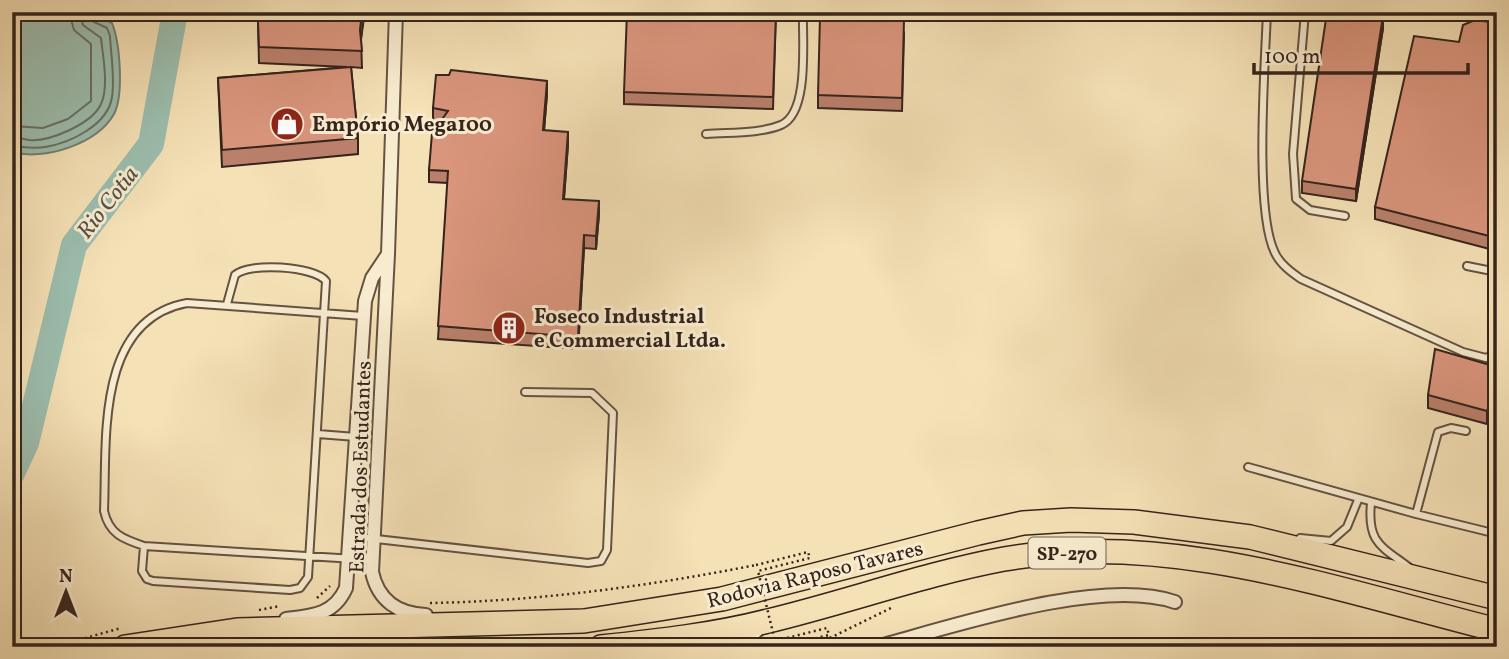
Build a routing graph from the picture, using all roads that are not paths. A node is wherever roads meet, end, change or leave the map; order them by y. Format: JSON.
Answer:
{"nodes":[{"id":1,"x":396,"y":12,"type":"edge"},
{"id":2,"x":803,"y":12,"type":"edge"},
{"id":3,"x":1267,"y":12,"type":"edge"},
{"id":4,"x":1305,"y":12,"type":"edge"},
{"id":5,"x":706,"y":134,"type":"dead end"},
{"id":6,"x":1345,"y":216,"type":"dead end"},
{"id":7,"x":388,"y":254,"type":"junction"},
{"id":8,"x":1466,"y":266,"type":"dead end"},
{"id":9,"x":1497,"y":272,"type":"edge"},
{"id":10,"x":227,"y":304,"type":"junction"},
{"id":11,"x":326,"y":313,"type":"junction"},
{"id":12,"x":363,"y":316,"type":"junction"},
{"id":13,"x":385,"y":317,"type":"junction"},
{"id":14,"x":1497,"y":353,"type":"edge"},
{"id":15,"x":525,"y":392,"type":"dead end"},
{"id":16,"x":1466,"y":431,"type":"dead end"},
{"id":17,"x":318,"y":433,"type":"junction"},
{"id":18,"x":356,"y":437,"type":"junction"},
{"id":19,"x":1248,"y":467,"type":"dead end"},
{"id":20,"x":1358,"y":500,"type":"junction"},
{"id":21,"x":1371,"y":503,"type":"junction"},
{"id":22,"x":1416,"y":514,"type":"junction"},
{"id":23,"x":1186,"y":527,"type":"junction"},
{"id":24,"x":1262,"y":531,"type":"dead end"},
{"id":25,"x":1497,"y":534,"type":"edge"},
{"id":26,"x":350,"y":536,"type":"junction"},
{"id":27,"x":1296,"y":537,"type":"dead end"},
{"id":28,"x":372,"y":539,"type":"junction"},
{"id":29,"x":144,"y":546,"type":"junction"},
{"id":30,"x":310,"y":556,"type":"junction"},
{"id":31,"x":344,"y":558,"type":"junction"},
{"id":32,"x":371,"y":560,"type":"junction"},
{"id":33,"x":1428,"y":582,"type":"junction"},
{"id":34,"x":1497,"y":598,"type":"edge"},
{"id":35,"x":1175,"y":602,"type":"dead end"},
{"id":36,"x":584,"y":621,"type":"junction"},
{"id":37,"x":767,"y":622,"type":"junction"},
{"id":38,"x":1497,"y":630,"type":"edge"},
{"id":39,"x":135,"y":638,"type":"edge"},
{"id":40,"x":643,"y":645,"type":"edge"},
{"id":41,"x":601,"y":647,"type":"edge"},
{"id":42,"x":739,"y":647,"type":"edge"},
{"id":43,"x":876,"y":647,"type":"edge"}],
"edges":[{"from":1,"to":7,"type":"street","name":"Estrada dos Estudantes"},
{"from":2,"to":5,"type":"lane"},
{"from":3,"to":14,"type":"lane"},
{"from":4,"to":6,"type":"lane"},
{"from":7,"to":12,"type":"street","name":"Estrada dos Estudantes"},
{"from":7,"to":13,"type":"street","name":"Estrada dos Estudantes"},
{"from":8,"to":9,"type":"lane"},
{"from":10,"to":11,"type":"lane"},
{"from":10,"to":11,"type":"lane"},
{"from":10,"to":29,"type":"lane"},
{"from":11,"to":12,"type":"lane"},
{"from":11,"to":17,"type":"lane"},
{"from":12,"to":13,"type":"street"},
{"from":12,"to":18,"type":"street","name":"Estrada dos Estudantes"},
{"from":13,"to":28,"type":"street","name":"Estrada dos Estudantes"},
{"from":15,"to":28,"type":"lane"},
{"from":16,"to":22,"type":"lane"},
{"from":17,"to":18,"type":"lane"},
{"from":17,"to":30,"type":"lane"},
{"from":18,"to":26,"type":"street","name":"Estrada dos Estudantes"},
{"from":19,"to":20,"type":"lane"},
{"from":20,"to":21,"type":"lane"},
{"from":20,"to":27,"type":"lane"},
{"from":21,"to":22,"type":"lane"},
{"from":21,"to":33,"type":"lane"},
{"from":22,"to":25,"type":"lane"},
{"from":23,"to":24,"type":"lane"},
{"from":23,"to":33,"type":"highway","name":"Rodovia Raposo Tavares","number":"SP-270"},
{"from":23,"to":36,"type":"highway","name":"Rodovia Raposo Tavares","number":"SP-270"},
{"from":26,"to":28,"type":"lane"},
{"from":26,"to":31,"type":"street","name":"Estrada dos Estudantes"},
{"from":28,"to":32,"type":"street","name":"Estrada dos Estudantes"},
{"from":29,"to":30,"type":"lane"},
{"from":29,"to":30,"type":"lane"},
{"from":30,"to":31,"type":"lane"},
{"from":31,"to":32,"type":"lane"},
{"from":31,"to":39,"type":"street","name":"Estrada dos Estudantes"},
{"from":32,"to":36,"type":"street","name":"Estrada dos Estudantes"},
{"from":33,"to":34,"type":"highway","name":"Rodovia Raposo Tavares","number":"SP-270"},
{"from":35,"to":43,"type":"street"},
{"from":36,"to":39,"type":"highway","name":"Rodovia Raposo Tavares","number":"SP-270"},
{"from":37,"to":38,"type":"highway","name":"Rodovia Raposo Tavares","number":"SP-270"},
{"from":37,"to":40,"type":"highway","name":"Rodovia Raposo Tavares","number":"SP-270"},
{"from":37,"to":42,"type":"street"},
{"from":40,"to":41,"type":"highway","name":"Rodovia Raposo Tavares","number":"SP-270"}]}
